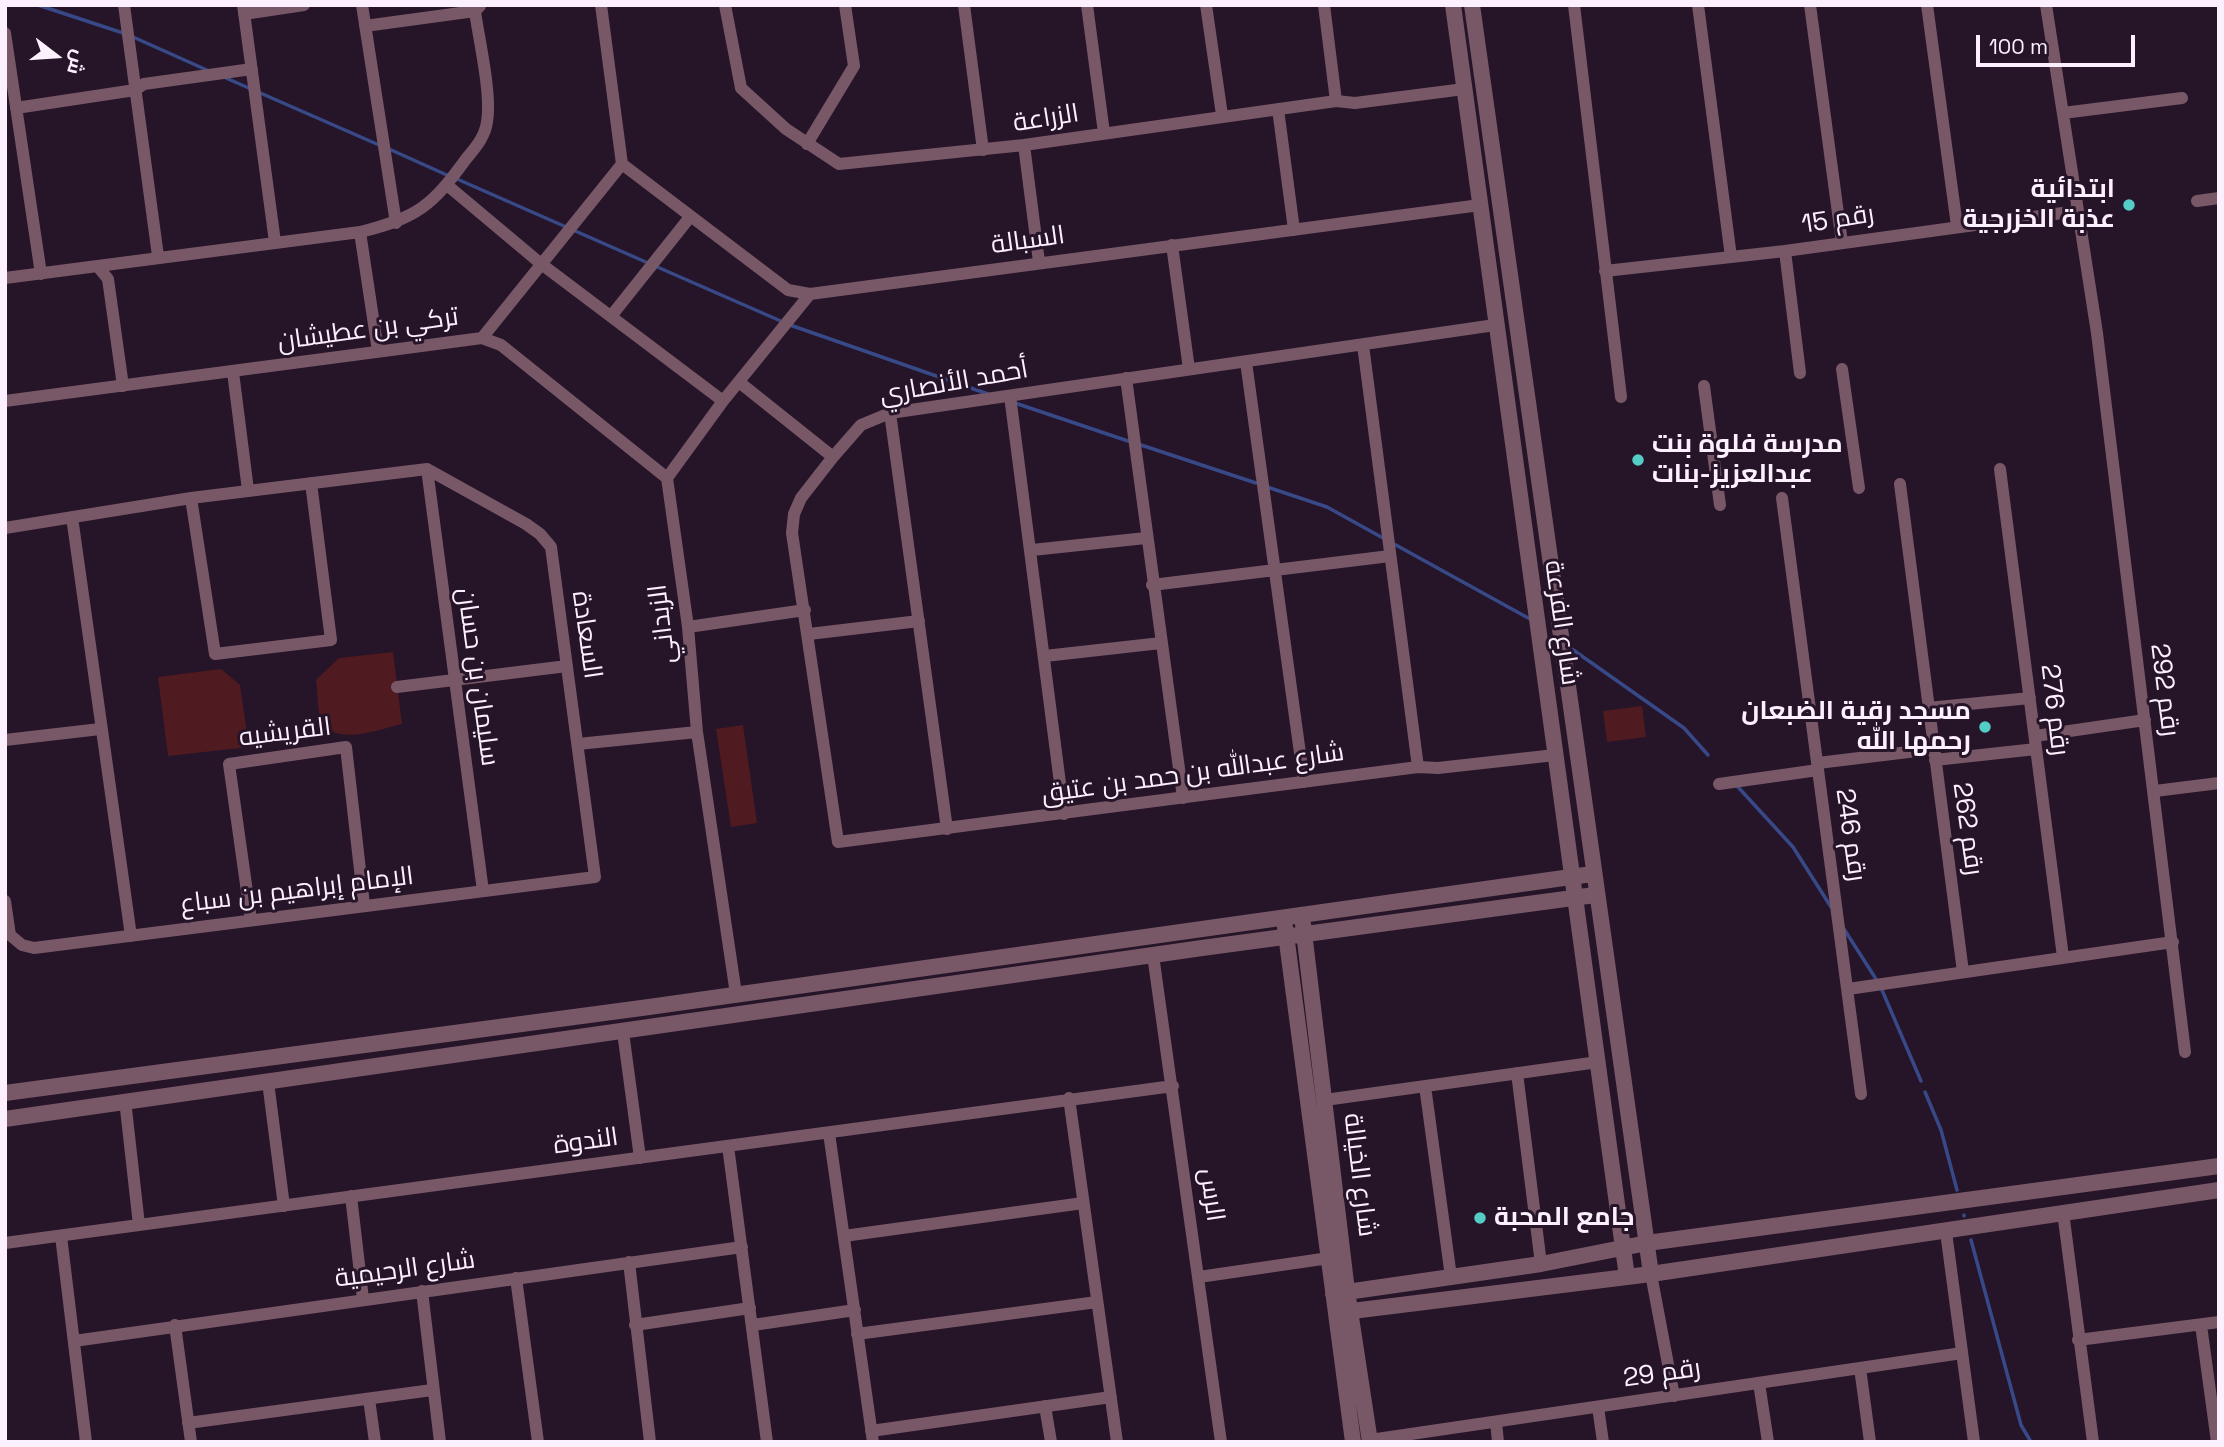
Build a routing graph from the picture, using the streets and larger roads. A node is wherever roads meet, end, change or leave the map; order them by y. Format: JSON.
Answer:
{"nodes":[{"id":1,"x":124,"y":5,"type":"edge"},
{"id":2,"x":304,"y":5,"type":"edge"},
{"id":3,"x":362,"y":5,"type":"edge"},
{"id":4,"x":601,"y":5,"type":"edge"},
{"id":5,"x":725,"y":5,"type":"edge"},
{"id":6,"x":845,"y":5,"type":"edge"},
{"id":7,"x":964,"y":5,"type":"edge"},
{"id":8,"x":1087,"y":5,"type":"edge"},
{"id":9,"x":1206,"y":5,"type":"edge"},
{"id":10,"x":1324,"y":5,"type":"edge"},
{"id":11,"x":1453,"y":5,"type":"edge"},
{"id":12,"x":1472,"y":5,"type":"edge"},
{"id":13,"x":1574,"y":5,"type":"edge"},
{"id":14,"x":1698,"y":5,"type":"edge"},
{"id":15,"x":1810,"y":5,"type":"edge"},
{"id":16,"x":1927,"y":5,"type":"edge"},
{"id":17,"x":2046,"y":5,"type":"edge"},
{"id":18,"x":476,"y":7,"type":"edge"},
{"id":19,"x":243,"y":10,"type":"edge"},
{"id":20,"x":365,"y":26,"type":"junction"},
{"id":21,"x":5,"y":33,"type":"edge"},
{"id":22,"x":7,"y":64,"type":"edge"},
{"id":23,"x":252,"y":69,"type":"junction"},
{"id":24,"x":1464,"y":89,"type":"junction"},
{"id":25,"x":135,"y":90,"type":"junction"},
{"id":26,"x":2182,"y":98,"type":"dead end"},
{"id":27,"x":1336,"y":101,"type":"junction"},
{"id":28,"x":16,"y":108,"type":"junction"},
{"id":29,"x":1278,"y":109,"type":"junction"},
{"id":30,"x":2063,"y":113,"type":"junction"},
{"id":31,"x":1222,"y":115,"type":"junction"},
{"id":32,"x":1104,"y":133,"type":"junction"},
{"id":33,"x":807,"y":144,"type":"junction"},
{"id":34,"x":1024,"y":145,"type":"junction"},
{"id":35,"x":983,"y":150,"type":"junction"},
{"id":36,"x":622,"y":164,"type":"junction"},
{"id":37,"x":447,"y":186,"type":"junction"},
{"id":38,"x":2219,"y":198,"type":"edge"},
{"id":39,"x":2197,"y":201,"type":"dead end"},
{"id":40,"x":1480,"y":205,"type":"junction"},
{"id":41,"x":2077,"y":211,"type":"junction"},
{"id":42,"x":690,"y":218,"type":"junction"},
{"id":43,"x":396,"y":223,"type":"junction"},
{"id":44,"x":1957,"y":226,"type":"junction"},
{"id":45,"x":1294,"y":230,"type":"junction"},
{"id":46,"x":360,"y":232,"type":"junction"},
{"id":47,"x":275,"y":242,"type":"junction"},
{"id":48,"x":1842,"y":243,"type":"junction"},
{"id":49,"x":1172,"y":245,"type":"junction"},
{"id":50,"x":1785,"y":251,"type":"junction"},
{"id":51,"x":158,"y":257,"type":"junction"},
{"id":52,"x":1731,"y":257,"type":"junction"},
{"id":53,"x":1040,"y":262,"type":"junction"},
{"id":54,"x":540,"y":263,"type":"junction"},
{"id":55,"x":99,"y":268,"type":"junction"},
{"id":56,"x":1605,"y":271,"type":"junction"},
{"id":57,"x":41,"y":274,"type":"junction"},
{"id":58,"x":5,"y":278,"type":"edge"},
{"id":59,"x":810,"y":294,"type":"junction"},
{"id":60,"x":612,"y":315,"type":"junction"},
{"id":61,"x":1495,"y":325,"type":"junction"},
{"id":62,"x":482,"y":338,"type":"junction"},
{"id":63,"x":1363,"y":345,"type":"junction"},
{"id":64,"x":378,"y":351,"type":"junction"},
{"id":65,"x":1246,"y":362,"type":"junction"},
{"id":66,"x":1189,"y":369,"type":"junction"},
{"id":67,"x":1842,"y":369,"type":"dead end"},
{"id":68,"x":233,"y":372,"type":"junction"},
{"id":69,"x":1800,"y":373,"type":"dead end"},
{"id":70,"x":1126,"y":378,"type":"junction"},
{"id":71,"x":739,"y":382,"type":"junction"},
{"id":72,"x":123,"y":386,"type":"junction"},
{"id":73,"x":1704,"y":386,"type":"dead end"},
{"id":74,"x":1010,"y":396,"type":"junction"},
{"id":75,"x":1621,"y":397,"type":"dead end"},
{"id":76,"x":5,"y":401,"type":"edge"},
{"id":77,"x":723,"y":401,"type":"junction"},
{"id":78,"x":890,"y":413,"type":"junction"},
{"id":79,"x":833,"y":457,"type":"junction"},
{"id":80,"x":427,"y":469,"type":"junction"},
{"id":81,"x":2000,"y":469,"type":"dead end"},
{"id":82,"x":667,"y":478,"type":"junction"},
{"id":83,"x":312,"y":483,"type":"junction"},
{"id":84,"x":1900,"y":484,"type":"dead end"},
{"id":85,"x":1859,"y":488,"type":"dead end"},
{"id":86,"x":248,"y":490,"type":"junction"},
{"id":87,"x":191,"y":498,"type":"junction"},
{"id":88,"x":1782,"y":498,"type":"dead end"},
{"id":89,"x":1720,"y":505,"type":"dead end"},
{"id":90,"x":72,"y":517,"type":"junction"},
{"id":91,"x":5,"y":528,"type":"edge"},
{"id":92,"x":1146,"y":538,"type":"junction"},
{"id":93,"x":1032,"y":550,"type":"junction"},
{"id":94,"x":1390,"y":556,"type":"junction"},
{"id":95,"x":1272,"y":571,"type":"junction"},
{"id":96,"x":1152,"y":585,"type":"junction"},
{"id":97,"x":805,"y":610,"type":"junction"},
{"id":98,"x":919,"y":621,"type":"junction"},
{"id":99,"x":688,"y":627,"type":"junction"},
{"id":100,"x":809,"y":634,"type":"junction"},
{"id":101,"x":1161,"y":643,"type":"junction"},
{"id":102,"x":1045,"y":656,"type":"junction"},
{"id":103,"x":567,"y":666,"type":"junction"},
{"id":104,"x":455,"y":679,"type":"junction"},
{"id":105,"x":397,"y":687,"type":"dead end"},
{"id":106,"x":2030,"y":698,"type":"junction"},
{"id":107,"x":1928,"y":708,"type":"junction"},
{"id":108,"x":2144,"y":720,"type":"junction"},
{"id":109,"x":100,"y":729,"type":"junction"},
{"id":110,"x":697,"y":732,"type":"junction"},
{"id":111,"x":5,"y":740,"type":"edge"},
{"id":112,"x":2036,"y":742,"type":"junction"},
{"id":113,"x":578,"y":744,"type":"junction"},
{"id":114,"x":1934,"y":754,"type":"junction"},
{"id":115,"x":1555,"y":755,"type":"junction"},
{"id":116,"x":1418,"y":767,"type":"junction"},
{"id":117,"x":1818,"y":767,"type":"junction"},
{"id":118,"x":1304,"y":782,"type":"junction"},
{"id":119,"x":2219,"y":783,"type":"edge"},
{"id":120,"x":1719,"y":784,"type":"dead end"},
{"id":121,"x":2155,"y":792,"type":"junction"},
{"id":122,"x":1183,"y":798,"type":"junction"},
{"id":123,"x":1064,"y":814,"type":"junction"},
{"id":124,"x":947,"y":829,"type":"junction"},
{"id":125,"x":838,"y":842,"type":"joint"},
{"id":126,"x":1592,"y":874,"type":"junction"},
{"id":127,"x":595,"y":877,"type":"joint"},
{"id":128,"x":1571,"y":878,"type":"junction"},
{"id":129,"x":1535,"y":883,"type":"junction"},
{"id":130,"x":483,"y":891,"type":"junction"},
{"id":131,"x":1595,"y":895,"type":"junction"},
{"id":132,"x":1575,"y":899,"type":"junction"},
{"id":133,"x":5,"y":901,"type":"edge"},
{"id":134,"x":1540,"y":904,"type":"junction"},
{"id":135,"x":364,"y":905,"type":"junction"},
{"id":136,"x":1302,"y":914,"type":"junction"},
{"id":137,"x":1284,"y":917,"type":"junction"},
{"id":138,"x":251,"y":920,"type":"junction"},
{"id":139,"x":1304,"y":934,"type":"junction"},
{"id":140,"x":131,"y":936,"type":"junction"},
{"id":141,"x":1286,"y":937,"type":"junction"},
{"id":142,"x":2173,"y":942,"type":"junction"},
{"id":143,"x":1153,"y":955,"type":"junction"},
{"id":144,"x":2063,"y":957,"type":"junction"},
{"id":145,"x":1290,"y":966,"type":"junction"},
{"id":146,"x":1309,"y":970,"type":"junction"},
{"id":147,"x":1964,"y":972,"type":"junction"},
{"id":148,"x":1848,"y":989,"type":"junction"},
{"id":149,"x":736,"y":994,"type":"junction"},
{"id":150,"x":623,"y":1032,"type":"junction"},
{"id":151,"x":375,"y":1042,"type":"junction"},
{"id":152,"x":345,"y":1046,"type":"junction"},
{"id":153,"x":2185,"y":1052,"type":"dead end"},
{"id":154,"x":1598,"y":1062,"type":"junction"},
{"id":155,"x":379,"y":1065,"type":"junction"},
{"id":156,"x":346,"y":1070,"type":"junction"},
{"id":157,"x":1517,"y":1073,"type":"junction"},
{"id":158,"x":268,"y":1082,"type":"junction"},
{"id":159,"x":1173,"y":1086,"type":"junction"},
{"id":160,"x":1425,"y":1086,"type":"junction"},
{"id":161,"x":5,"y":1093,"type":"edge"},
{"id":162,"x":1861,"y":1094,"type":"dead end"},
{"id":163,"x":1069,"y":1098,"type":"junction"},
{"id":164,"x":125,"y":1100,"type":"junction"},
{"id":165,"x":1325,"y":1100,"type":"junction"},
{"id":166,"x":5,"y":1119,"type":"edge"},
{"id":167,"x":828,"y":1133,"type":"junction"},
{"id":168,"x":728,"y":1146,"type":"junction"},
{"id":169,"x":640,"y":1157,"type":"junction"},
{"id":170,"x":2219,"y":1166,"type":"edge"},
{"id":171,"x":2219,"y":1190,"type":"edge"},
{"id":172,"x":351,"y":1196,"type":"junction"},
{"id":173,"x":1083,"y":1203,"type":"junction"},
{"id":174,"x":284,"y":1206,"type":"junction"},
{"id":175,"x":2063,"y":1212,"type":"junction"},
{"id":176,"x":139,"y":1225,"type":"junction"},
{"id":177,"x":1946,"y":1232,"type":"junction"},
{"id":178,"x":61,"y":1236,"type":"junction"},
{"id":179,"x":844,"y":1236,"type":"junction"},
{"id":180,"x":5,"y":1242,"type":"edge"},
{"id":181,"x":1666,"y":1242,"type":"junction"},
{"id":182,"x":1647,"y":1244,"type":"junction"},
{"id":183,"x":742,"y":1247,"type":"junction"},
{"id":184,"x":1624,"y":1247,"type":"junction"},
{"id":185,"x":1600,"y":1254,"type":"junction"},
{"id":186,"x":1334,"y":1259,"type":"junction"},
{"id":187,"x":629,"y":1262,"type":"junction"},
{"id":188,"x":1541,"y":1264,"type":"junction"},
{"id":189,"x":1670,"y":1270,"type":"junction"},
{"id":190,"x":1651,"y":1273,"type":"junction"},
{"id":191,"x":1451,"y":1276,"type":"junction"},
{"id":192,"x":1199,"y":1277,"type":"junction"},
{"id":193,"x":1628,"y":1277,"type":"junction"},
{"id":194,"x":516,"y":1278,"type":"junction"},
{"id":195,"x":1601,"y":1280,"type":"junction"},
{"id":196,"x":422,"y":1291,"type":"junction"},
{"id":197,"x":1340,"y":1292,"type":"junction"},
{"id":198,"x":363,"y":1299,"type":"junction"},
{"id":199,"x":1097,"y":1302,"type":"junction"},
{"id":200,"x":750,"y":1308,"type":"junction"},
{"id":201,"x":855,"y":1310,"type":"junction"},
{"id":202,"x":1343,"y":1312,"type":"junction"},
{"id":203,"x":2219,"y":1322,"type":"edge"},
{"id":204,"x":175,"y":1325,"type":"junction"},
{"id":205,"x":635,"y":1325,"type":"junction"},
{"id":206,"x":753,"y":1325,"type":"junction"},
{"id":207,"x":2201,"y":1325,"type":"junction"},
{"id":208,"x":857,"y":1334,"type":"junction"},
{"id":209,"x":2078,"y":1340,"type":"junction"},
{"id":210,"x":74,"y":1341,"type":"junction"},
{"id":211,"x":1962,"y":1353,"type":"junction"},
{"id":212,"x":1860,"y":1368,"type":"junction"},
{"id":213,"x":1759,"y":1383,"type":"junction"},
{"id":214,"x":432,"y":1390,"type":"junction"},
{"id":215,"x":1674,"y":1396,"type":"junction"},
{"id":216,"x":1111,"y":1397,"type":"junction"},
{"id":217,"x":369,"y":1399,"type":"junction"},
{"id":218,"x":1045,"y":1406,"type":"junction"},
{"id":219,"x":1598,"y":1407,"type":"junction"},
{"id":220,"x":1496,"y":1422,"type":"junction"},
{"id":221,"x":188,"y":1423,"type":"junction"},
{"id":222,"x":872,"y":1436,"type":"edge"},
{"id":223,"x":1364,"y":1441,"type":"edge"},
{"id":224,"x":86,"y":1442,"type":"edge"},
{"id":225,"x":191,"y":1442,"type":"edge"},
{"id":226,"x":375,"y":1442,"type":"edge"},
{"id":227,"x":440,"y":1442,"type":"edge"},
{"id":228,"x":538,"y":1442,"type":"edge"},
{"id":229,"x":650,"y":1442,"type":"edge"},
{"id":230,"x":767,"y":1442,"type":"edge"},
{"id":231,"x":1051,"y":1442,"type":"edge"},
{"id":232,"x":1117,"y":1442,"type":"edge"},
{"id":233,"x":1221,"y":1442,"type":"edge"},
{"id":234,"x":1498,"y":1442,"type":"edge"},
{"id":235,"x":1603,"y":1442,"type":"edge"},
{"id":236,"x":1768,"y":1442,"type":"edge"},
{"id":237,"x":1870,"y":1442,"type":"edge"},
{"id":238,"x":1974,"y":1442,"type":"edge"},
{"id":239,"x":2093,"y":1442,"type":"edge"},
{"id":240,"x":2217,"y":1442,"type":"edge"}],
"edges":[{"from":1,"to":25,"type":"street"},
{"from":2,"to":19,"type":"street"},
{"from":3,"to":20,"type":"street"},
{"from":4,"to":36,"type":"street"},
{"from":5,"to":33,"type":"street","name":"الزراعة"},
{"from":6,"to":33,"type":"street"},
{"from":7,"to":35,"type":"street"},
{"from":8,"to":32,"type":"street"},
{"from":9,"to":31,"type":"street"},
{"from":10,"to":27,"type":"street"},
{"from":11,"to":24,"type":"street","name":"شارع الفرعة"},
{"from":12,"to":126,"type":"street","name":"شارع الفرعة"},
{"from":13,"to":56,"type":"street"},
{"from":14,"to":52,"type":"street"},
{"from":15,"to":48,"type":"street"},
{"from":16,"to":44,"type":"street"},
{"from":17,"to":30,"type":"street","name":"رقم 292"},
{"from":18,"to":20,"type":"street"},
{"from":18,"to":37,"type":"street"},
{"from":19,"to":23,"type":"street"},
{"from":20,"to":43,"type":"street"},
{"from":21,"to":22,"type":"street"},
{"from":22,"to":28,"type":"street"},
{"from":23,"to":25,"type":"street"},
{"from":23,"to":47,"type":"street"},
{"from":24,"to":27,"type":"street","name":"الزراعة"},
{"from":24,"to":40,"type":"street","name":"شارع الفرعة"},
{"from":25,"to":28,"type":"street"},
{"from":25,"to":51,"type":"street"},
{"from":26,"to":30,"type":"street"},
{"from":27,"to":29,"type":"street","name":"الزراعة"},
{"from":28,"to":57,"type":"street"},
{"from":29,"to":31,"type":"street","name":"الزراعة"},
{"from":29,"to":45,"type":"street"},
{"from":30,"to":41,"type":"street","name":"رقم 292"},
{"from":31,"to":32,"type":"street","name":"الزراعة"},
{"from":32,"to":34,"type":"street","name":"الزراعة"},
{"from":33,"to":35,"type":"street","name":"الزراعة"},
{"from":34,"to":35,"type":"street","name":"الزراعة"},
{"from":34,"to":53,"type":"street"},
{"from":36,"to":42,"type":"street","name":"السبالة"},
{"from":36,"to":54,"type":"street","name":"تركي بن عطيشان"},
{"from":37,"to":43,"type":"street"},
{"from":37,"to":54,"type":"street"},
{"from":38,"to":39,"type":"street"},
{"from":40,"to":45,"type":"street","name":"السبالة"},
{"from":40,"to":61,"type":"street","name":"شارع الفرعة"},
{"from":41,"to":44,"type":"street","name":"رقم 15"},
{"from":41,"to":108,"type":"street","name":"رقم 292"},
{"from":42,"to":59,"type":"street","name":"السبالة"},
{"from":42,"to":60,"type":"street"},
{"from":43,"to":46,"type":"street"},
{"from":44,"to":48,"type":"street","name":"رقم 15"},
{"from":45,"to":49,"type":"street","name":"السبالة"},
{"from":46,"to":47,"type":"street"},
{"from":46,"to":64,"type":"street"},
{"from":47,"to":51,"type":"street"},
{"from":48,"to":50,"type":"street","name":"رقم 15"},
{"from":49,"to":53,"type":"street","name":"السبالة"},
{"from":49,"to":66,"type":"street"},
{"from":50,"to":52,"type":"street","name":"رقم 15"},
{"from":50,"to":69,"type":"street"},
{"from":51,"to":55,"type":"street"},
{"from":52,"to":56,"type":"street","name":"رقم 15"},
{"from":53,"to":59,"type":"street","name":"السبالة"},
{"from":54,"to":60,"type":"street"},
{"from":54,"to":62,"type":"street","name":"تركي بن عطيشان"},
{"from":55,"to":57,"type":"street"},
{"from":55,"to":72,"type":"street"},
{"from":56,"to":75,"type":"street"},
{"from":57,"to":58,"type":"street"},
{"from":59,"to":71,"type":"street"},
{"from":60,"to":77,"type":"street"},
{"from":61,"to":63,"type":"street","name":"أحمد الأنصاري"},
{"from":61,"to":115,"type":"street","name":"شارع الفرعة"},
{"from":62,"to":64,"type":"street","name":"تركي بن عطيشان"},
{"from":62,"to":82,"type":"street"},
{"from":63,"to":65,"type":"street","name":"أحمد الأنصاري"},
{"from":63,"to":94,"type":"street"},
{"from":64,"to":68,"type":"street","name":"تركي بن عطيشان"},
{"from":65,"to":66,"type":"street","name":"أحمد الأنصاري"},
{"from":65,"to":95,"type":"street"},
{"from":66,"to":70,"type":"street","name":"أحمد الأنصاري"},
{"from":67,"to":85,"type":"street"},
{"from":68,"to":72,"type":"street","name":"تركي بن عطيشان"},
{"from":68,"to":86,"type":"street"},
{"from":70,"to":74,"type":"street","name":"أحمد الأنصاري"},
{"from":70,"to":92,"type":"street"},
{"from":71,"to":77,"type":"street"},
{"from":71,"to":79,"type":"street"},
{"from":72,"to":76,"type":"street","name":"تركي بن عطيشان"},
{"from":73,"to":89,"type":"street"},
{"from":74,"to":78,"type":"street","name":"أحمد الأنصاري"},
{"from":74,"to":93,"type":"street"},
{"from":77,"to":82,"type":"street"},
{"from":78,"to":79,"type":"street","name":"أحمد الأنصاري"},
{"from":78,"to":98,"type":"street"},
{"from":79,"to":97,"type":"street","name":"أحمد الأنصاري"},
{"from":80,"to":83,"type":"street"},
{"from":80,"to":103,"type":"street","name":"السعادة"},
{"from":80,"to":104,"type":"street","name":"سليمان بن حسان"},
{"from":81,"to":106,"type":"street","name":"رقم 276"},
{"from":82,"to":99,"type":"street","name":"الزبداني"},
{"from":83,"to":86,"type":"street"},
{"from":83,"to":87,"type":"street"},
{"from":84,"to":107,"type":"street","name":"رقم 262"},
{"from":86,"to":87,"type":"street"},
{"from":87,"to":90,"type":"street"},
{"from":88,"to":117,"type":"street","name":"رقم 246"},
{"from":90,"to":91,"type":"street"},
{"from":90,"to":109,"type":"street"},
{"from":92,"to":93,"type":"street"},
{"from":92,"to":96,"type":"street"},
{"from":93,"to":102,"type":"street"},
{"from":94,"to":95,"type":"street"},
{"from":94,"to":116,"type":"street"},
{"from":95,"to":96,"type":"street"},
{"from":95,"to":118,"type":"street"},
{"from":96,"to":101,"type":"street"},
{"from":97,"to":99,"type":"street"},
{"from":97,"to":100,"type":"street","name":"أحمد الأنصاري"},
{"from":98,"to":100,"type":"street"},
{"from":98,"to":124,"type":"street"},
{"from":99,"to":110,"type":"street","name":"الزبداني"},
{"from":100,"to":125,"type":"street","name":"أحمد الأنصاري"},
{"from":101,"to":102,"type":"street"},
{"from":101,"to":122,"type":"street"},
{"from":102,"to":123,"type":"street"},
{"from":103,"to":104,"type":"street"},
{"from":103,"to":113,"type":"street","name":"السعادة"},
{"from":104,"to":105,"type":"street"},
{"from":104,"to":130,"type":"street","name":"سليمان بن حسان"},
{"from":106,"to":107,"type":"street"},
{"from":106,"to":112,"type":"street","name":"رقم 276"},
{"from":107,"to":114,"type":"street","name":"رقم 262"},
{"from":108,"to":112,"type":"street"},
{"from":108,"to":121,"type":"street","name":"رقم 292"},
{"from":109,"to":111,"type":"street"},
{"from":109,"to":140,"type":"street"},
{"from":110,"to":113,"type":"street"},
{"from":110,"to":149,"type":"street","name":"الزبداني"},
{"from":112,"to":114,"type":"street"},
{"from":112,"to":144,"type":"street","name":"رقم 276"},
{"from":113,"to":127,"type":"street","name":"السعادة"},
{"from":114,"to":117,"type":"street"},
{"from":114,"to":147,"type":"street","name":"رقم 262"},
{"from":115,"to":116,"type":"street","name":"شارع عبدالله بن حمد بن عتيق"},
{"from":115,"to":128,"type":"street","name":"شارع الفرعة"},
{"from":116,"to":118,"type":"street","name":"شارع عبدالله بن حمد بن عتيق"},
{"from":117,"to":120,"type":"street"},
{"from":117,"to":148,"type":"street","name":"رقم 246"},
{"from":118,"to":122,"type":"street","name":"شارع عبدالله بن حمد بن عتيق"},
{"from":119,"to":121,"type":"street"},
{"from":121,"to":142,"type":"street","name":"رقم 292"},
{"from":122,"to":123,"type":"street","name":"شارع عبدالله بن حمد بن عتيق"},
{"from":123,"to":124,"type":"street","name":"شارع عبدالله بن حمد بن عتيق"},
{"from":124,"to":125,"type":"street","name":"شارع عبدالله بن حمد بن عتيق"},
{"from":126,"to":128,"type":"street"},
{"from":126,"to":131,"type":"street","name":"شارع الفرعة"},
{"from":127,"to":130,"type":"street","name":"الإمام إبراهيم بن سباع"},
{"from":128,"to":129,"type":"street"},
{"from":128,"to":132,"type":"street","name":"شارع الفرعة"},
{"from":129,"to":134,"type":"street"},
{"from":129,"to":136,"type":"street"},
{"from":130,"to":135,"type":"street","name":"الإمام إبراهيم بن سباع"},
{"from":131,"to":132,"type":"street"},
{"from":131,"to":182,"type":"street","name":"شارع الفرعة"},
{"from":132,"to":134,"type":"street"},
{"from":132,"to":154,"type":"street","name":"شارع الفرعة"},
{"from":133,"to":140,"type":"street","name":"الإمام إبراهيم بن سباع"},
{"from":134,"to":139,"type":"street"},
{"from":135,"to":138,"type":"street","name":"الإمام إبراهيم بن سباع"},
{"from":135,"to":138,"type":"street","name":"القريشيه"},
{"from":136,"to":137,"type":"street"},
{"from":136,"to":139,"type":"street","name":"شارع الخيالة"},
{"from":137,"to":141,"type":"street","name":"شارع الخيالة"},
{"from":137,"to":149,"type":"street"},
{"from":138,"to":140,"type":"street","name":"الإمام إبراهيم بن سباع"},
{"from":139,"to":141,"type":"street"},
{"from":139,"to":146,"type":"street","name":"شارع الخيالة"},
{"from":141,"to":143,"type":"street"},
{"from":141,"to":145,"type":"street","name":"شارع الخيالة"},
{"from":142,"to":144,"type":"street"},
{"from":142,"to":153,"type":"street","name":"رقم 292"},
{"from":143,"to":150,"type":"street"},
{"from":143,"to":159,"type":"street","name":"الرس"},
{"from":144,"to":147,"type":"street"},
{"from":145,"to":146,"type":"street"},
{"from":145,"to":186,"type":"street","name":"شارع الخيالة"},
{"from":146,"to":165,"type":"street","name":"شارع الخيالة"},
{"from":147,"to":148,"type":"street"},
{"from":148,"to":162,"type":"street","name":"رقم 246"},
{"from":149,"to":151,"type":"street"},
{"from":150,"to":155,"type":"street"},
{"from":150,"to":169,"type":"street"},
{"from":151,"to":152,"type":"street"},
{"from":151,"to":155,"type":"street"},
{"from":152,"to":156,"type":"street"},
{"from":152,"to":161,"type":"street"},
{"from":154,"to":157,"type":"street"},
{"from":154,"to":184,"type":"street","name":"شارع الفرعة"},
{"from":155,"to":156,"type":"street"},
{"from":156,"to":158,"type":"street"},
{"from":157,"to":160,"type":"street"},
{"from":157,"to":188,"type":"street"},
{"from":158,"to":164,"type":"street"},
{"from":158,"to":174,"type":"street"},
{"from":159,"to":163,"type":"street","name":"الندوة"},
{"from":159,"to":192,"type":"street","name":"الرس"},
{"from":160,"to":165,"type":"street"},
{"from":160,"to":191,"type":"street"},
{"from":163,"to":167,"type":"street","name":"الندوة"},
{"from":163,"to":173,"type":"street"},
{"from":164,"to":166,"type":"street"},
{"from":164,"to":176,"type":"street"},
{"from":165,"to":186,"type":"street","name":"شارع الخيالة"},
{"from":167,"to":168,"type":"street","name":"الندوة"},
{"from":167,"to":179,"type":"street"},
{"from":168,"to":169,"type":"street","name":"الندوة"},
{"from":168,"to":183,"type":"street"},
{"from":169,"to":172,"type":"street","name":"الندوة"},
{"from":170,"to":181,"type":"street"},
{"from":171,"to":175,"type":"street"},
{"from":172,"to":174,"type":"street","name":"الندوة"},
{"from":172,"to":198,"type":"street"},
{"from":173,"to":179,"type":"street"},
{"from":173,"to":199,"type":"street"},
{"from":174,"to":176,"type":"street","name":"الندوة"},
{"from":175,"to":177,"type":"street"},
{"from":175,"to":209,"type":"street"},
{"from":176,"to":178,"type":"street","name":"الندوة"},
{"from":177,"to":189,"type":"street"},
{"from":177,"to":211,"type":"street"},
{"from":178,"to":180,"type":"street","name":"الندوة"},
{"from":178,"to":210,"type":"street"},
{"from":179,"to":201,"type":"street"},
{"from":181,"to":182,"type":"street"},
{"from":181,"to":189,"type":"street"},
{"from":182,"to":184,"type":"street"},
{"from":182,"to":190,"type":"street","name":"شارع الفرعة"},
{"from":183,"to":187,"type":"street","name":"شارع الرحيمية"},
{"from":183,"to":200,"type":"street"},
{"from":184,"to":185,"type":"street"},
{"from":184,"to":193,"type":"street","name":"شارع الفرعة"},
{"from":185,"to":188,"type":"street"},
{"from":185,"to":195,"type":"street"},
{"from":186,"to":192,"type":"street"},
{"from":186,"to":197,"type":"street","name":"شارع الخيالة"},
{"from":187,"to":194,"type":"street","name":"شارع الرحيمية"},
{"from":187,"to":205,"type":"street"},
{"from":188,"to":191,"type":"street"},
{"from":189,"to":190,"type":"street"},
{"from":190,"to":193,"type":"street"},
{"from":190,"to":215,"type":"street"},
{"from":191,"to":197,"type":"street"},
{"from":192,"to":233,"type":"street","name":"الرس"},
{"from":193,"to":195,"type":"street"},
{"from":194,"to":196,"type":"street","name":"شارع الرحيمية"},
{"from":194,"to":228,"type":"street"},
{"from":195,"to":202,"type":"street"},
{"from":196,"to":198,"type":"street","name":"شارع الرحيمية"},
{"from":196,"to":214,"type":"street"},
{"from":197,"to":202,"type":"street","name":"شارع الخيالة"},
{"from":198,"to":204,"type":"street","name":"شارع الرحيمية"},
{"from":199,"to":208,"type":"street"},
{"from":199,"to":216,"type":"street"},
{"from":200,"to":205,"type":"street"},
{"from":200,"to":206,"type":"street"},
{"from":201,"to":206,"type":"street"},
{"from":201,"to":208,"type":"street"},
{"from":202,"to":223,"type":"street","name":"شارع الخيالة"},
{"from":203,"to":207,"type":"street"},
{"from":204,"to":210,"type":"street","name":"شارع الرحيمية"},
{"from":204,"to":221,"type":"street"},
{"from":205,"to":229,"type":"street"},
{"from":206,"to":230,"type":"street"},
{"from":207,"to":209,"type":"street"},
{"from":207,"to":240,"type":"street"},
{"from":208,"to":222,"type":"street"},
{"from":209,"to":239,"type":"street"},
{"from":210,"to":224,"type":"street"},
{"from":211,"to":212,"type":"street","name":"رقم 29"},
{"from":211,"to":238,"type":"street"},
{"from":212,"to":213,"type":"street","name":"رقم 29"},
{"from":212,"to":237,"type":"street"},
{"from":213,"to":215,"type":"street","name":"رقم 29"},
{"from":213,"to":236,"type":"street"},
{"from":214,"to":217,"type":"street"},
{"from":214,"to":227,"type":"street"},
{"from":215,"to":219,"type":"street","name":"رقم 29"},
{"from":216,"to":218,"type":"street"},
{"from":216,"to":232,"type":"street"},
{"from":217,"to":221,"type":"street"},
{"from":217,"to":226,"type":"street"},
{"from":218,"to":222,"type":"street"},
{"from":218,"to":231,"type":"street"},
{"from":219,"to":220,"type":"street","name":"رقم 29"},
{"from":219,"to":235,"type":"street"},
{"from":220,"to":223,"type":"street","name":"رقم 29"},
{"from":220,"to":234,"type":"street"},
{"from":221,"to":225,"type":"street"}]}
